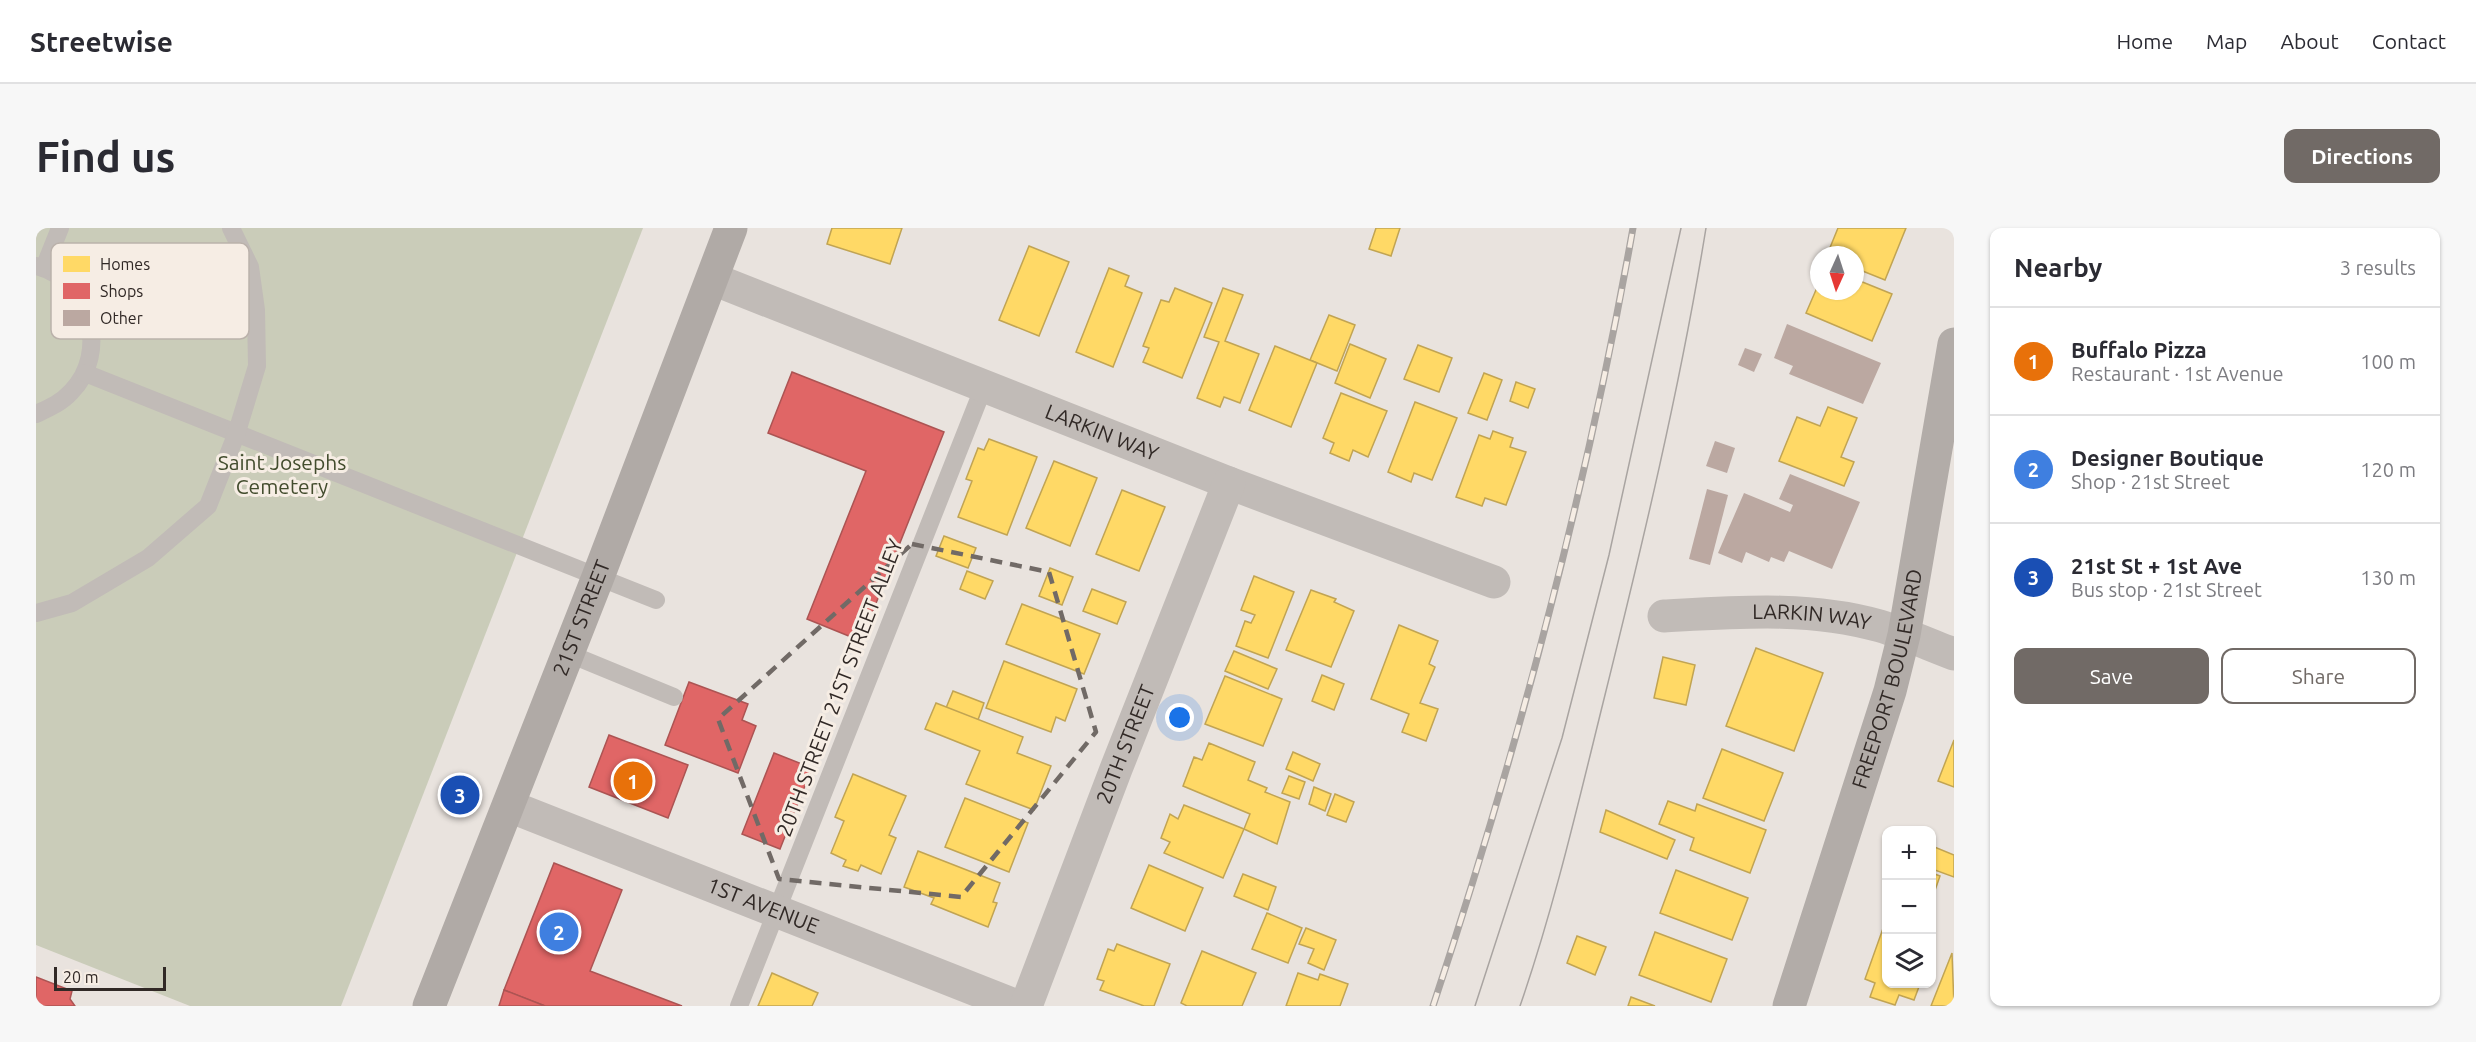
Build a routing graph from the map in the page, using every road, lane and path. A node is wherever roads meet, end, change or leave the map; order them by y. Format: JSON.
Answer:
{"nodes":[{"id":1,"x":60,"y":228,"type":"edge"},
{"id":2,"x":231,"y":228,"type":"edge"},
{"id":3,"x":731,"y":228,"type":"edge"},
{"id":4,"x":52,"y":243,"type":"edge"},
{"id":5,"x":238,"y":243,"type":"edge"},
{"id":6,"x":51,"y":246,"type":"edge"},
{"id":7,"x":249,"y":265,"type":"edge"},
{"id":8,"x":40,"y":267,"type":"edge"},
{"id":9,"x":712,"y":279,"type":"junction"},
{"id":10,"x":92,"y":339,"type":"edge"},
{"id":11,"x":1954,"y":344,"type":"edge"},
{"id":12,"x":85,"y":373,"type":"junction"},
{"id":13,"x":984,"y":386,"type":"junction"},
{"id":14,"x":36,"y":414,"type":"edge"},
{"id":15,"x":236,"y":435,"type":"junction"},
{"id":16,"x":1229,"y":483,"type":"junction"},
{"id":17,"x":598,"y":577,"type":"junction"},
{"id":18,"x":1494,"y":582,"type":"dead end"},
{"id":19,"x":656,"y":600,"type":"dead end"},
{"id":20,"x":36,"y":613,"type":"edge"},
{"id":21,"x":1664,"y":616,"type":"dead end"},
{"id":22,"x":1904,"y":634,"type":"junction"},
{"id":23,"x":567,"y":653,"type":"junction"},
{"id":24,"x":1954,"y":654,"type":"edge"},
{"id":25,"x":674,"y":697,"type":"dead end"},
{"id":26,"x":508,"y":807,"type":"junction"},
{"id":27,"x":777,"y":913,"type":"junction"},
{"id":28,"x":429,"y":1006,"type":"edge"},
{"id":29,"x":740,"y":1006,"type":"edge"},
{"id":30,"x":1017,"y":1006,"type":"edge"},
{"id":31,"x":1026,"y":1006,"type":"edge"},
{"id":32,"x":1789,"y":1006,"type":"edge"}],
"edges":[{"from":1,"to":4,"type":"lane"},
{"from":2,"to":5,"type":"lane"},
{"from":3,"to":9,"type":"main road","name":"21ST STREET"},
{"from":6,"to":8,"type":"lane"},
{"from":7,"to":15,"type":"lane"},
{"from":9,"to":13,"type":"street","name":"LARKIN WAY"},
{"from":9,"to":17,"type":"main road","name":"21ST STREET"},
{"from":10,"to":12,"type":"lane"},
{"from":11,"to":22,"type":"street","name":"FREEPORT BOULEVARD"},
{"from":12,"to":14,"type":"lane"},
{"from":12,"to":15,"type":"lane"},
{"from":13,"to":16,"type":"street","name":"LARKIN WAY"},
{"from":13,"to":27,"type":"lane","name":"20TH STREET 21ST STREET ALLEY"},
{"from":15,"to":17,"type":"lane"},
{"from":15,"to":20,"type":"lane"},
{"from":16,"to":18,"type":"street","name":"LARKIN WAY"},
{"from":16,"to":31,"type":"street","name":"20TH STREET"},
{"from":17,"to":19,"type":"lane"},
{"from":17,"to":23,"type":"main road","name":"21ST STREET"},
{"from":21,"to":22,"type":"street","name":"LARKIN WAY"},
{"from":22,"to":24,"type":"street","name":"LARKIN WAY"},
{"from":22,"to":32,"type":"street","name":"FREEPORT BOULEVARD"},
{"from":23,"to":25,"type":"lane"},
{"from":23,"to":26,"type":"main road","name":"21ST STREET"},
{"from":26,"to":27,"type":"street","name":"1ST AVENUE"},
{"from":26,"to":28,"type":"main road","name":"21ST STREET"},
{"from":27,"to":29,"type":"lane","name":"20TH STREET 21ST STREET ALLEY"},
{"from":27,"to":30,"type":"street","name":"1ST AVENUE"}]}
